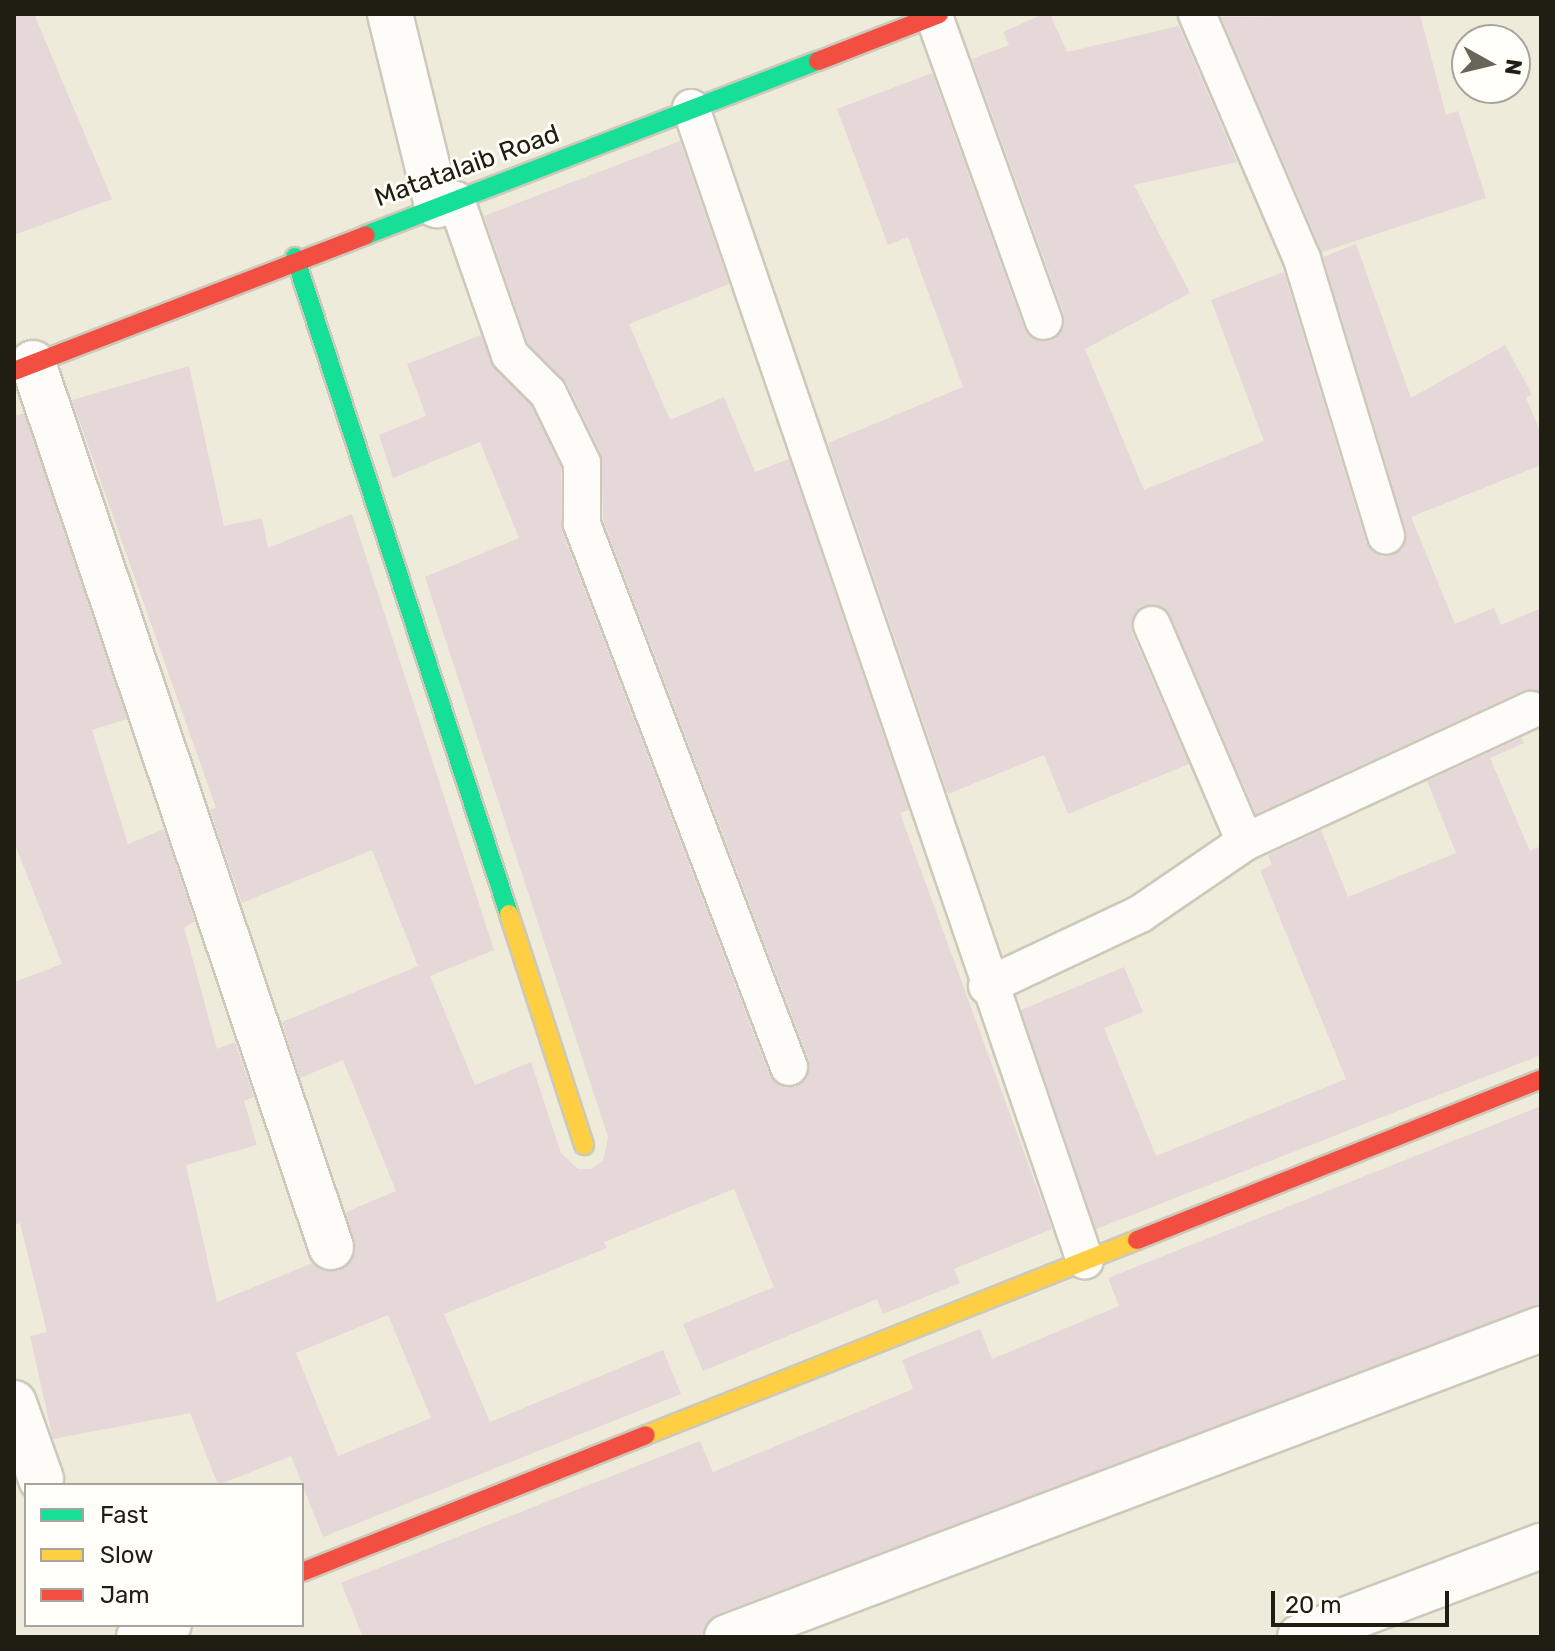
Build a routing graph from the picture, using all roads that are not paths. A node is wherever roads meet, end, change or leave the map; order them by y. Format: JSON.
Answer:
{"nodes":[{"id":1,"x":390,"y":14,"type":"edge"},
{"id":2,"x":1197,"y":14,"type":"edge"},
{"id":3,"x":936,"y":15,"type":"edge"},
{"id":4,"x":691,"y":108,"type":"junction"},
{"id":5,"x":446,"y":202,"type":"junction"},
{"id":6,"x":295,"y":257,"type":"junction"},
{"id":7,"x":1044,"y":321,"type":"dead end"},
{"id":8,"x":24,"y":367,"type":"edge"},
{"id":9,"x":1386,"y":536,"type":"dead end"},
{"id":10,"x":1152,"y":625,"type":"dead end"},
{"id":11,"x":1531,"y":710,"type":"dead end"},
{"id":12,"x":1245,"y":842,"type":"junction"},
{"id":13,"x":987,"y":986,"type":"junction"},
{"id":14,"x":789,"y":1067,"type":"dead end"},
{"id":15,"x":1541,"y":1079,"type":"edge"},
{"id":16,"x":584,"y":1145,"type":"dead end"},
{"id":17,"x":331,"y":1247,"type":"dead end"},
{"id":18,"x":1085,"y":1261,"type":"junction"},
{"id":19,"x":1541,"y":1329,"type":"edge"},
{"id":20,"x":14,"y":1403,"type":"edge"},
{"id":21,"x":41,"y":1479,"type":"dead end"},
{"id":22,"x":1541,"y":1546,"type":"edge"},
{"id":23,"x":304,"y":1571,"type":"edge"},
{"id":24,"x":164,"y":1627,"type":"edge"},
{"id":25,"x":139,"y":1637,"type":"edge"},
{"id":26,"x":727,"y":1637,"type":"edge"},
{"id":27,"x":1300,"y":1637,"type":"edge"}],
"edges":[{"from":1,"to":5,"type":"street"},
{"from":2,"to":9,"type":"lane"},
{"from":3,"to":4,"type":"street","name":"Matatalaib Road"},
{"from":3,"to":7,"type":"lane"},
{"from":4,"to":5,"type":"street","name":"Matatalaib Road"},
{"from":4,"to":13,"type":"lane"},
{"from":5,"to":6,"type":"street","name":"Matatalaib Road"},
{"from":5,"to":14,"type":"lane"},
{"from":6,"to":8,"type":"street","name":"Matatalaib Road"},
{"from":6,"to":16,"type":"street"},
{"from":8,"to":17,"type":"street"},
{"from":10,"to":12,"type":"lane"},
{"from":11,"to":12,"type":"lane"},
{"from":12,"to":13,"type":"lane"},
{"from":13,"to":18,"type":"lane"},
{"from":15,"to":18,"type":"street"},
{"from":18,"to":23,"type":"street"},
{"from":19,"to":26,"type":"street"},
{"from":20,"to":21,"type":"street"},
{"from":22,"to":27,"type":"street"},
{"from":24,"to":25,"type":"street"}]}
